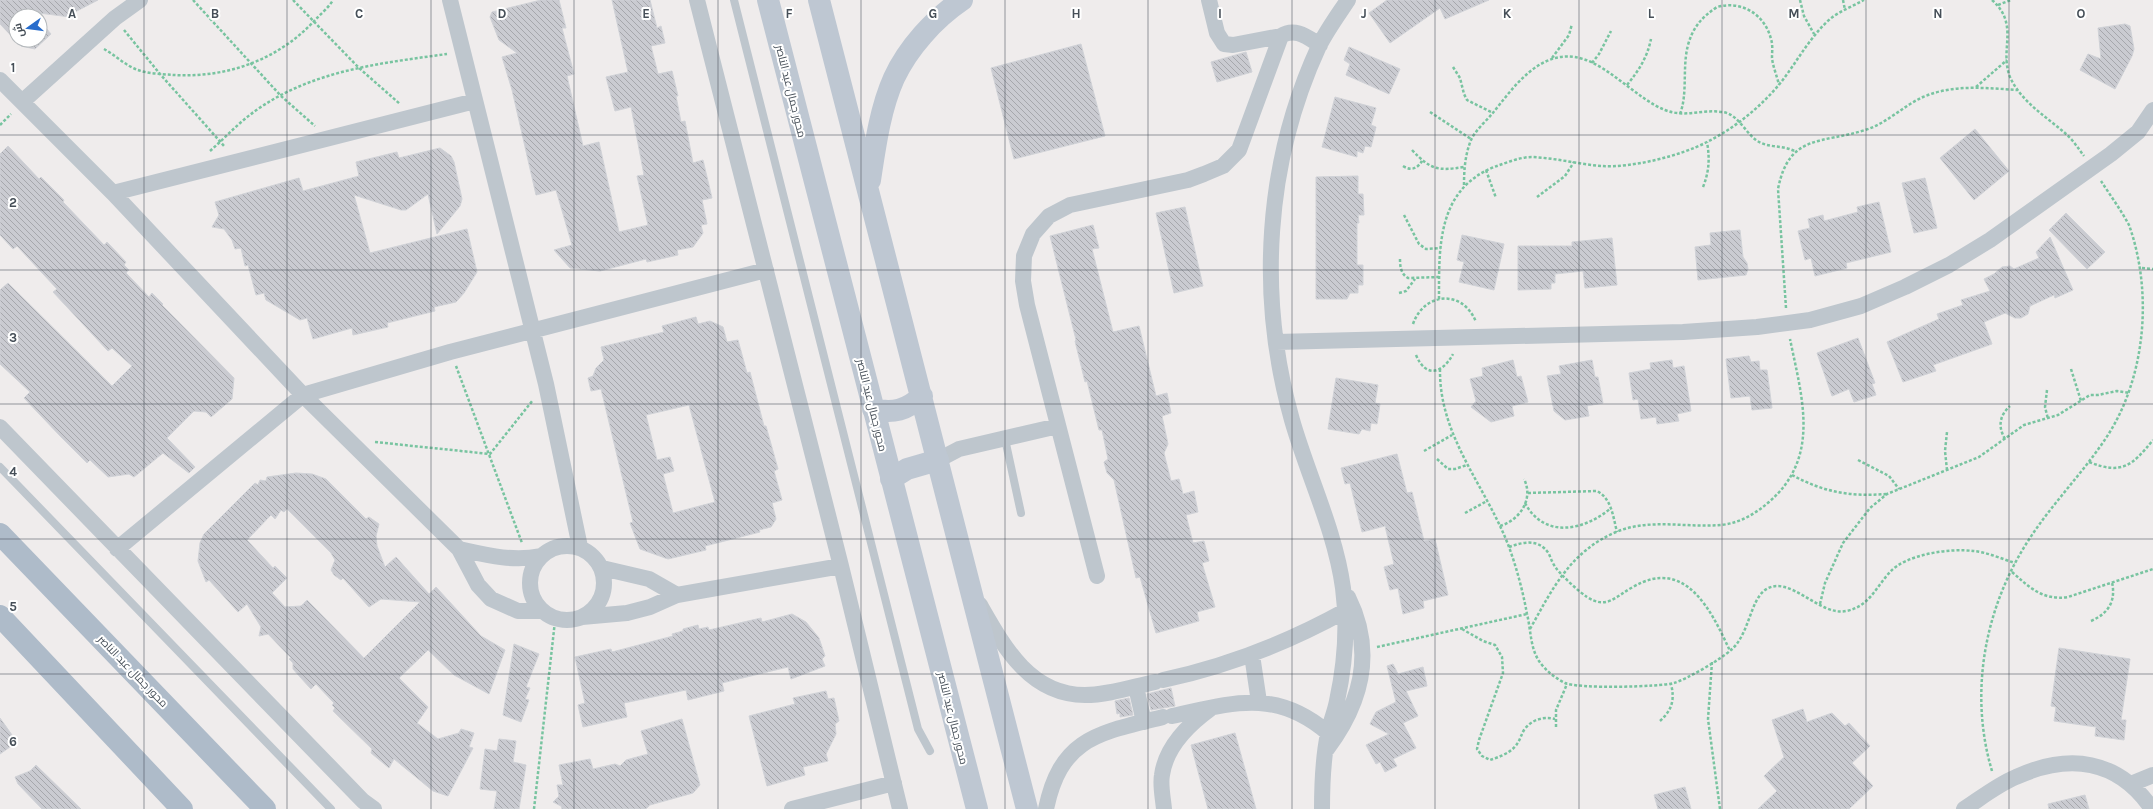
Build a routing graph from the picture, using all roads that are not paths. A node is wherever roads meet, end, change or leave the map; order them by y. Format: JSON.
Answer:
{"nodes":[{"id":1,"x":140,"y":0,"type":"edge"},
{"id":2,"x":450,"y":0,"type":"edge"},
{"id":3,"x":697,"y":0,"type":"edge"},
{"id":4,"x":734,"y":0,"type":"edge"},
{"id":5,"x":768,"y":0,"type":"edge"},
{"id":6,"x":819,"y":0,"type":"edge"},
{"id":7,"x":937,"y":0,"type":"edge"},
{"id":8,"x":962,"y":0,"type":"edge"},
{"id":9,"x":1209,"y":0,"type":"edge"},
{"id":10,"x":1348,"y":0,"type":"edge"},
{"id":11,"x":921,"y":36,"type":"junction"},
{"id":12,"x":1280,"y":36,"type":"junction"},
{"id":13,"x":1320,"y":45,"type":"junction"},
{"id":14,"x":0,"y":80,"type":"edge"},
{"id":15,"x":475,"y":101,"type":"junction"},
{"id":16,"x":22,"y":102,"type":"junction"},
{"id":17,"x":2153,"y":110,"type":"edge"},
{"id":18,"x":869,"y":190,"type":"junction"},
{"id":19,"x":113,"y":193,"type":"junction"},
{"id":20,"x":766,"y":270,"type":"junction"},
{"id":21,"x":533,"y":330,"type":"junction"},
{"id":22,"x":1276,"y":342,"type":"junction"},
{"id":23,"x":302,"y":395,"type":"junction"},
{"id":24,"x":922,"y":396,"type":"junction"},
{"id":25,"x":873,"y":409,"type":"junction"},
{"id":26,"x":1058,"y":426,"type":"junction"},
{"id":27,"x":0,"y":427,"type":"edge"},
{"id":28,"x":1005,"y":439,"type":"junction"},
{"id":29,"x":938,"y":460,"type":"junction"},
{"id":30,"x":0,"y":467,"type":"edge"},
{"id":31,"x":891,"y":479,"type":"junction"},
{"id":32,"x":1021,"y":513,"type":"dead end"},
{"id":33,"x":0,"y":534,"type":"edge"},
{"id":34,"x":580,"y":547,"type":"junction"},
{"id":35,"x":117,"y":548,"type":"junction"},
{"id":36,"x":459,"y":549,"type":"junction"},
{"id":37,"x":534,"y":557,"type":"junction"},
{"id":38,"x":841,"y":566,"type":"junction"},
{"id":39,"x":602,"y":568,"type":"junction"},
{"id":40,"x":1098,"y":576,"type":"dead end"},
{"id":41,"x":1343,"y":587,"type":"junction"},
{"id":42,"x":973,"y":593,"type":"junction"},
{"id":43,"x":677,"y":595,"type":"junction"},
{"id":44,"x":1345,"y":611,"type":"junction"},
{"id":45,"x":549,"y":614,"type":"junction"},
{"id":46,"x":582,"y":617,"type":"junction"},
{"id":47,"x":2,"y":619,"type":"edge"},
{"id":48,"x":1252,"y":655,"type":"junction"},
{"id":49,"x":1136,"y":687,"type":"junction"},
{"id":50,"x":1259,"y":702,"type":"junction"},
{"id":51,"x":1214,"y":707,"type":"junction"},
{"id":52,"x":1144,"y":722,"type":"junction"},
{"id":53,"x":1328,"y":734,"type":"junction"},
{"id":54,"x":1326,"y":750,"type":"junction"},
{"id":55,"x":930,"y":751,"type":"dead end"},
{"id":56,"x":2153,"y":775,"type":"edge"},
{"id":57,"x":894,"y":783,"type":"junction"},
{"id":58,"x":2132,"y":784,"type":"junction"},
{"id":59,"x":368,"y":806,"type":"edge"},
{"id":60,"x":182,"y":809,"type":"edge"},
{"id":61,"x":265,"y":809,"type":"edge"},
{"id":62,"x":331,"y":809,"type":"edge"},
{"id":63,"x":792,"y":809,"type":"edge"},
{"id":64,"x":900,"y":809,"type":"edge"},
{"id":65,"x":977,"y":809,"type":"edge"},
{"id":66,"x":1027,"y":809,"type":"edge"},
{"id":67,"x":1046,"y":809,"type":"edge"},
{"id":68,"x":1164,"y":809,"type":"edge"},
{"id":69,"x":1322,"y":809,"type":"edge"},
{"id":70,"x":1964,"y":809,"type":"edge"},
{"id":71,"x":2152,"y":809,"type":"edge"}],
"edges":[{"from":1,"to":16,"type":"street"},
{"from":2,"to":15,"type":"street"},
{"from":3,"to":20,"type":"street"},
{"from":4,"to":55,"type":"lane"},
{"from":5,"to":25,"type":"main road","name":"محور جمال عبد الناصر"},
{"from":6,"to":18,"type":"main road"},
{"from":7,"to":11,"type":"main road"},
{"from":8,"to":11,"type":"main road"},
{"from":9,"to":12,"type":"street"},
{"from":10,"to":13,"type":"street"},
{"from":11,"to":18,"type":"main road"},
{"from":12,"to":13,"type":"street"},
{"from":12,"to":26,"type":"street"},
{"from":13,"to":22,"type":"street"},
{"from":14,"to":16,"type":"street"},
{"from":15,"to":19,"type":"street"},
{"from":15,"to":21,"type":"street"},
{"from":16,"to":19,"type":"street"},
{"from":17,"to":22,"type":"street"},
{"from":18,"to":24,"type":"main road"},
{"from":19,"to":23,"type":"street"},
{"from":20,"to":21,"type":"street"},
{"from":20,"to":38,"type":"street"},
{"from":21,"to":23,"type":"street"},
{"from":21,"to":34,"type":"street"},
{"from":22,"to":41,"type":"street"},
{"from":23,"to":35,"type":"street"},
{"from":23,"to":36,"type":"street"},
{"from":24,"to":25,"type":"main road"},
{"from":24,"to":29,"type":"main road"},
{"from":25,"to":31,"type":"main road","name":"محور جمال عبد الناصر"},
{"from":26,"to":28,"type":"street"},
{"from":26,"to":40,"type":"street"},
{"from":27,"to":35,"type":"street"},
{"from":28,"to":29,"type":"street"},
{"from":28,"to":32,"type":"lane"},
{"from":29,"to":31,"type":"main road"},
{"from":29,"to":42,"type":"main road"},
{"from":30,"to":62,"type":"lane"},
{"from":31,"to":65,"type":"main road","name":"محور جمال عبد الناصر"},
{"from":33,"to":61,"type":"main road","name":"محور جمال عبد الناصر"},
{"from":34,"to":37,"type":"street"},
{"from":34,"to":39,"type":"street"},
{"from":35,"to":59,"type":"street"},
{"from":36,"to":37,"type":"street"},
{"from":36,"to":45,"type":"street"},
{"from":37,"to":45,"type":"street"},
{"from":38,"to":43,"type":"street"},
{"from":38,"to":57,"type":"street"},
{"from":39,"to":43,"type":"street"},
{"from":39,"to":46,"type":"street"},
{"from":41,"to":44,"type":"street"},
{"from":41,"to":54,"type":"street"},
{"from":42,"to":49,"type":"street"},
{"from":42,"to":66,"type":"main road"},
{"from":43,"to":46,"type":"street"},
{"from":44,"to":48,"type":"street"},
{"from":44,"to":53,"type":"street"},
{"from":45,"to":46,"type":"street"},
{"from":47,"to":60,"type":"main road"},
{"from":48,"to":49,"type":"street"},
{"from":48,"to":50,"type":"street"},
{"from":49,"to":52,"type":"street"},
{"from":50,"to":51,"type":"street"},
{"from":50,"to":53,"type":"street"},
{"from":51,"to":52,"type":"street"},
{"from":51,"to":68,"type":"street"},
{"from":52,"to":67,"type":"street"},
{"from":53,"to":54,"type":"street"},
{"from":54,"to":69,"type":"street"},
{"from":56,"to":58,"type":"street"},
{"from":57,"to":63,"type":"street"},
{"from":57,"to":64,"type":"street"},
{"from":58,"to":70,"type":"street"},
{"from":58,"to":71,"type":"street"}]}
